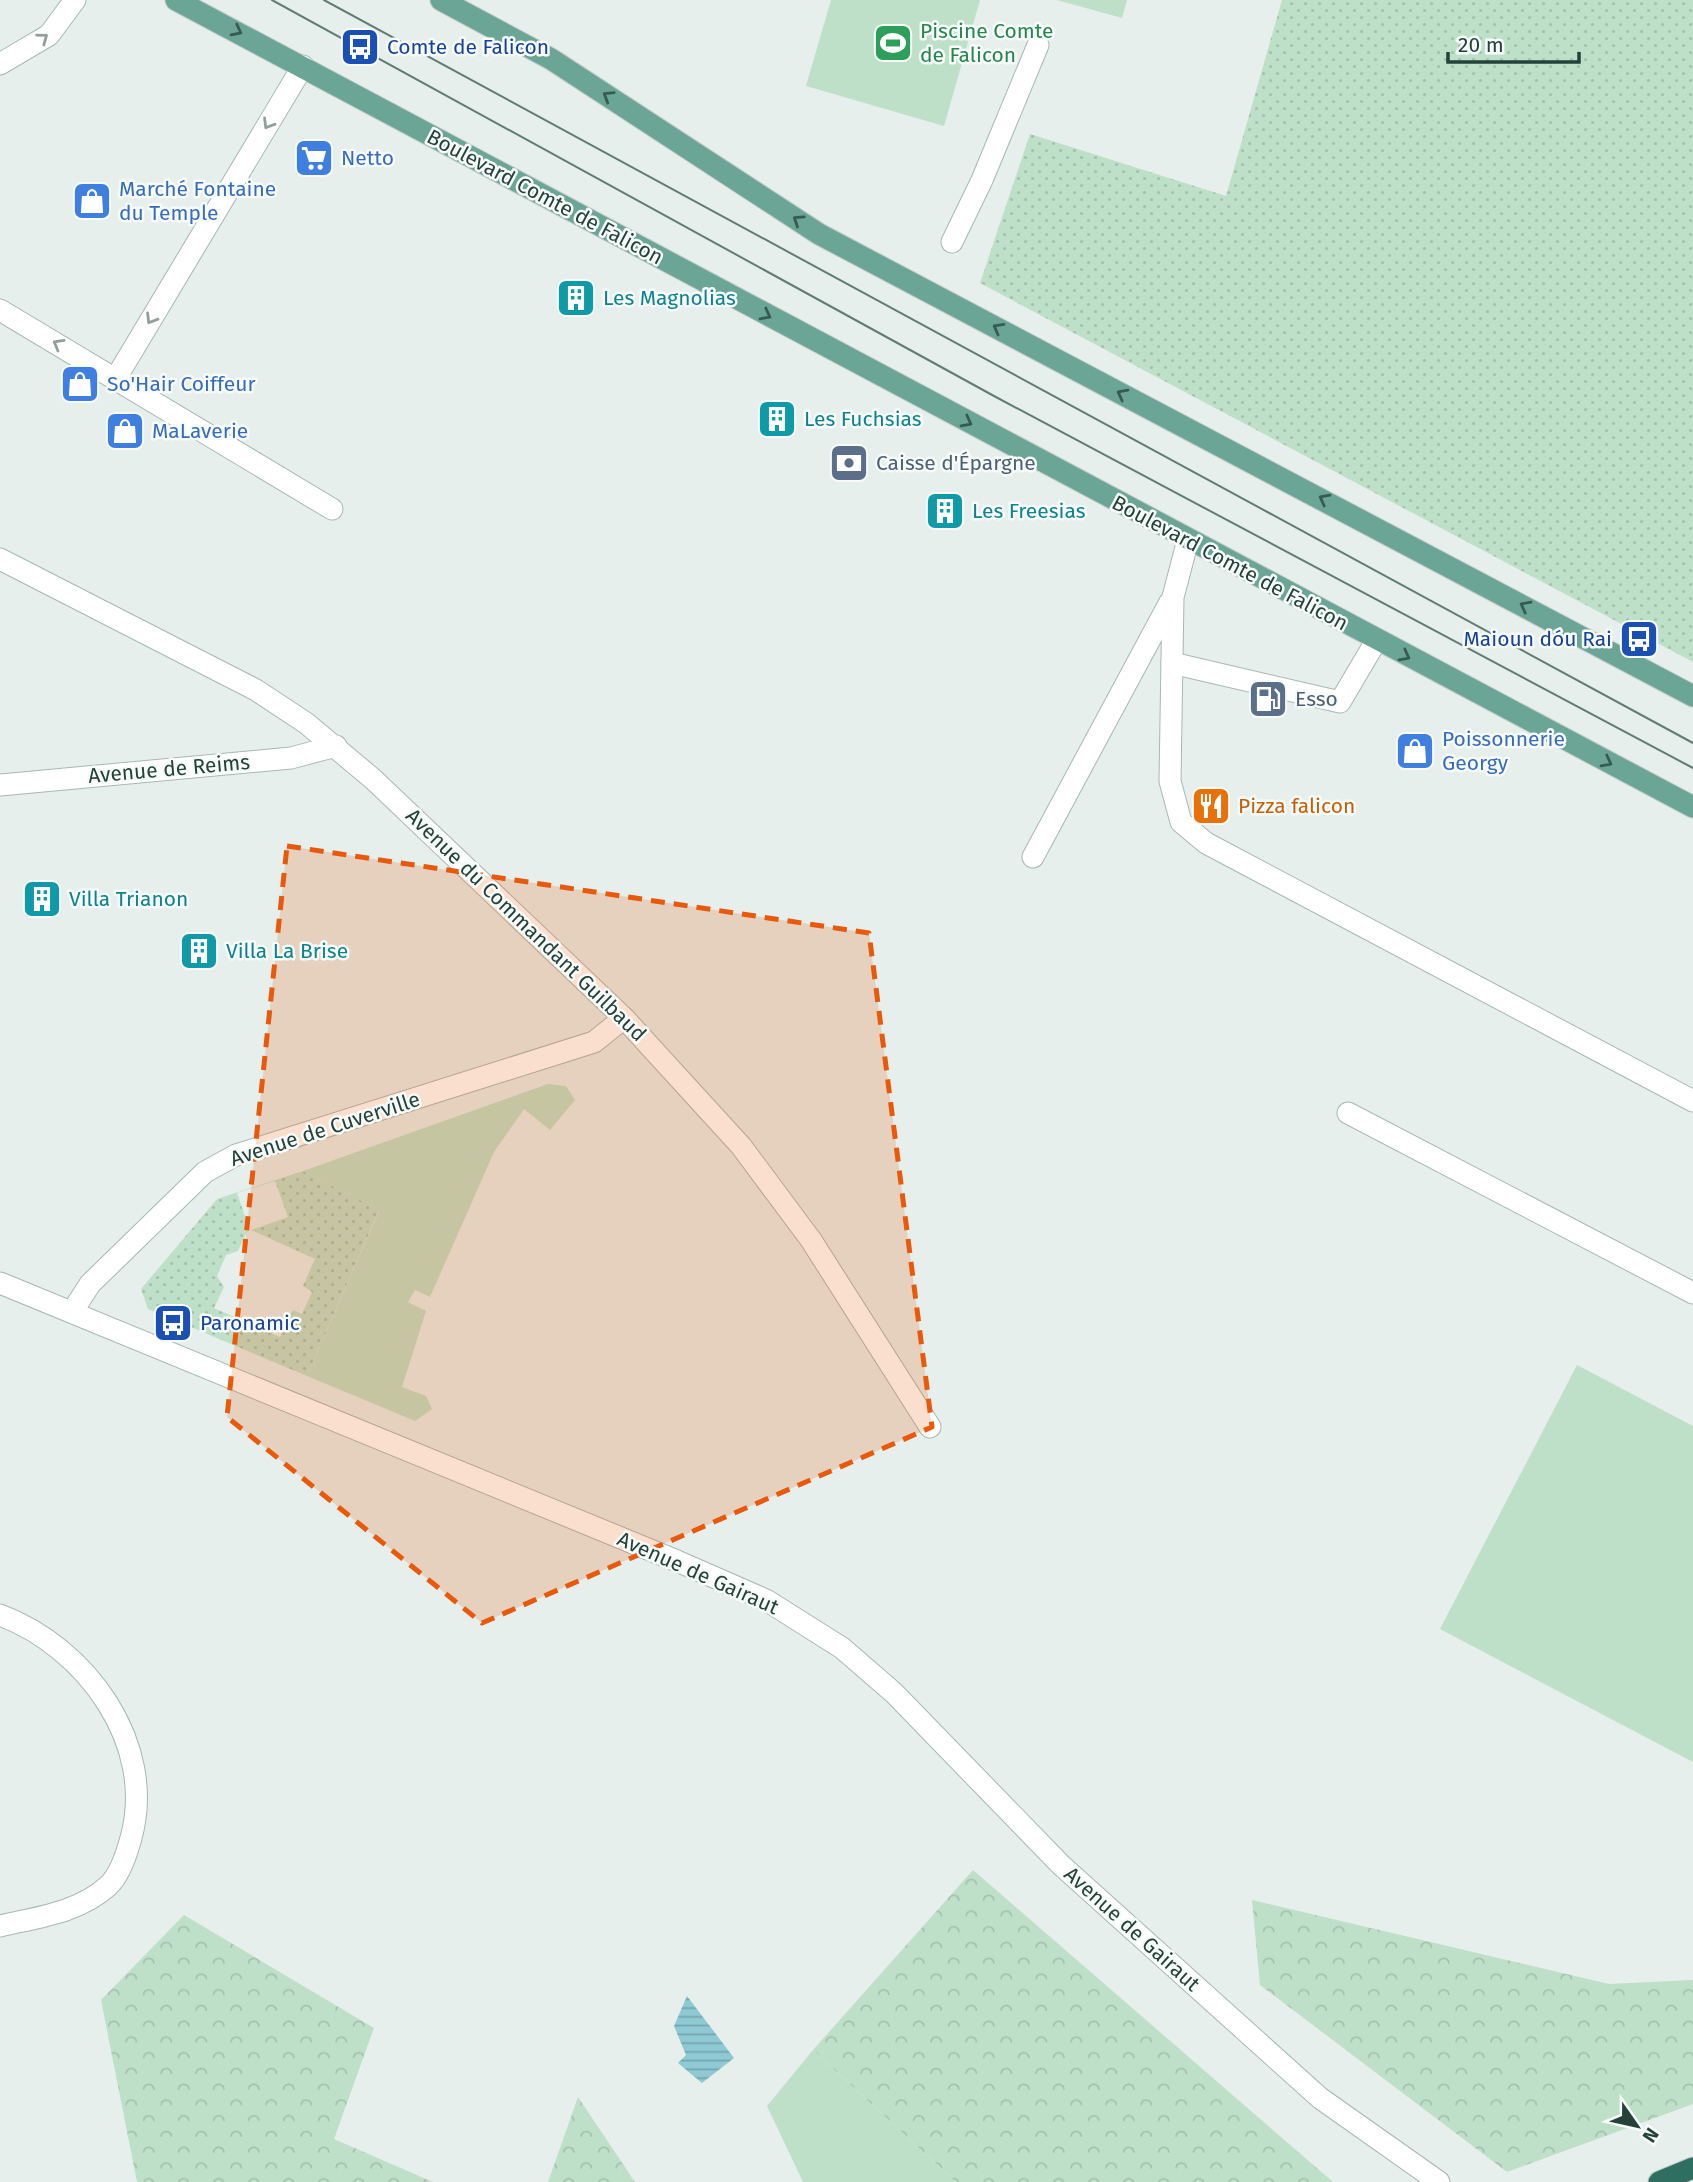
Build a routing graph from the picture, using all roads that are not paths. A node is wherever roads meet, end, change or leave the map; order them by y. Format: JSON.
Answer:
{"nodes":[{"id":1,"x":75,"y":0,"type":"edge"},
{"id":2,"x":176,"y":0,"type":"edge"},
{"id":3,"x":441,"y":0,"type":"edge"},
{"id":4,"x":1038,"y":45,"type":"dead end"},
{"id":5,"x":0,"y":64,"type":"edge"},
{"id":6,"x":303,"y":66,"type":"junction"},
{"id":7,"x":952,"y":242,"type":"dead end"},
{"id":8,"x":0,"y":310,"type":"edge"},
{"id":9,"x":116,"y":378,"type":"junction"},
{"id":10,"x":332,"y":509,"type":"dead end"},
{"id":11,"x":1188,"y":540,"type":"junction"},
{"id":12,"x":0,"y":559,"type":"edge"},
{"id":13,"x":1173,"y":597,"type":"junction"},
{"id":14,"x":1376,"y":640,"type":"junction"},
{"id":15,"x":1172,"y":663,"type":"junction"},
{"id":16,"x":1693,"y":696,"type":"edge"},
{"id":17,"x":336,"y":747,"type":"junction"},
{"id":18,"x":0,"y":785,"type":"edge"},
{"id":19,"x":1693,"y":807,"type":"edge"},
{"id":20,"x":1032,"y":857,"type":"dead end"},
{"id":21,"x":624,"y":1018,"type":"junction"},
{"id":22,"x":1693,"y":1101,"type":"edge"},
{"id":23,"x":1348,"y":1113,"type":"dead end"},
{"id":24,"x":0,"y":1283,"type":"edge"},
{"id":25,"x":1693,"y":1293,"type":"edge"},
{"id":26,"x":72,"y":1312,"type":"junction"},
{"id":27,"x":930,"y":1427,"type":"dead end"},
{"id":28,"x":0,"y":1615,"type":"edge"},
{"id":29,"x":0,"y":1926,"type":"edge"},
{"id":30,"x":1693,"y":2168,"type":"edge"},
{"id":31,"x":1439,"y":2182,"type":"edge"},
{"id":32,"x":1659,"y":2182,"type":"edge"}],
"edges":[{"from":5,"to":1,"type":"street","one_way":true},
{"from":2,"to":6,"type":"main road","name":"Boulevard Comte de Falicon","one_way":true},
{"from":16,"to":3,"type":"main road","one_way":true},
{"from":4,"to":7,"type":"street"},
{"from":6,"to":9,"type":"street","one_way":true},
{"from":6,"to":11,"type":"main road","name":"Boulevard Comte de Falicon","one_way":true},
{"from":9,"to":8,"type":"street","one_way":true},
{"from":9,"to":10,"type":"street"},
{"from":11,"to":13,"type":"street"},
{"from":11,"to":14,"type":"main road","name":"Boulevard Comte de Falicon"},
{"from":12,"to":17,"type":"street","name":"Avenue du Commandant Guilbaud"},
{"from":13,"to":15,"type":"street"},
{"from":13,"to":20,"type":"street"},
{"from":14,"to":15,"type":"street"},
{"from":14,"to":19,"type":"main road","name":"Boulevard Comte de Falicon","one_way":true},
{"from":15,"to":22,"type":"street"},
{"from":17,"to":18,"type":"street","name":"Avenue de Reims"},
{"from":17,"to":21,"type":"street","name":"Avenue du Commandant Guilbaud"},
{"from":21,"to":26,"type":"street","name":"Avenue de Cuverville"},
{"from":21,"to":27,"type":"street","name":"Avenue du Commandant Guilbaud"},
{"from":23,"to":25,"type":"street"},
{"from":24,"to":26,"type":"street","name":"Avenue de Gairaut"},
{"from":26,"to":31,"type":"street","name":"Avenue de Gairaut"},
{"from":28,"to":29,"type":"street"},
{"from":30,"to":32,"type":"highway"}]}
